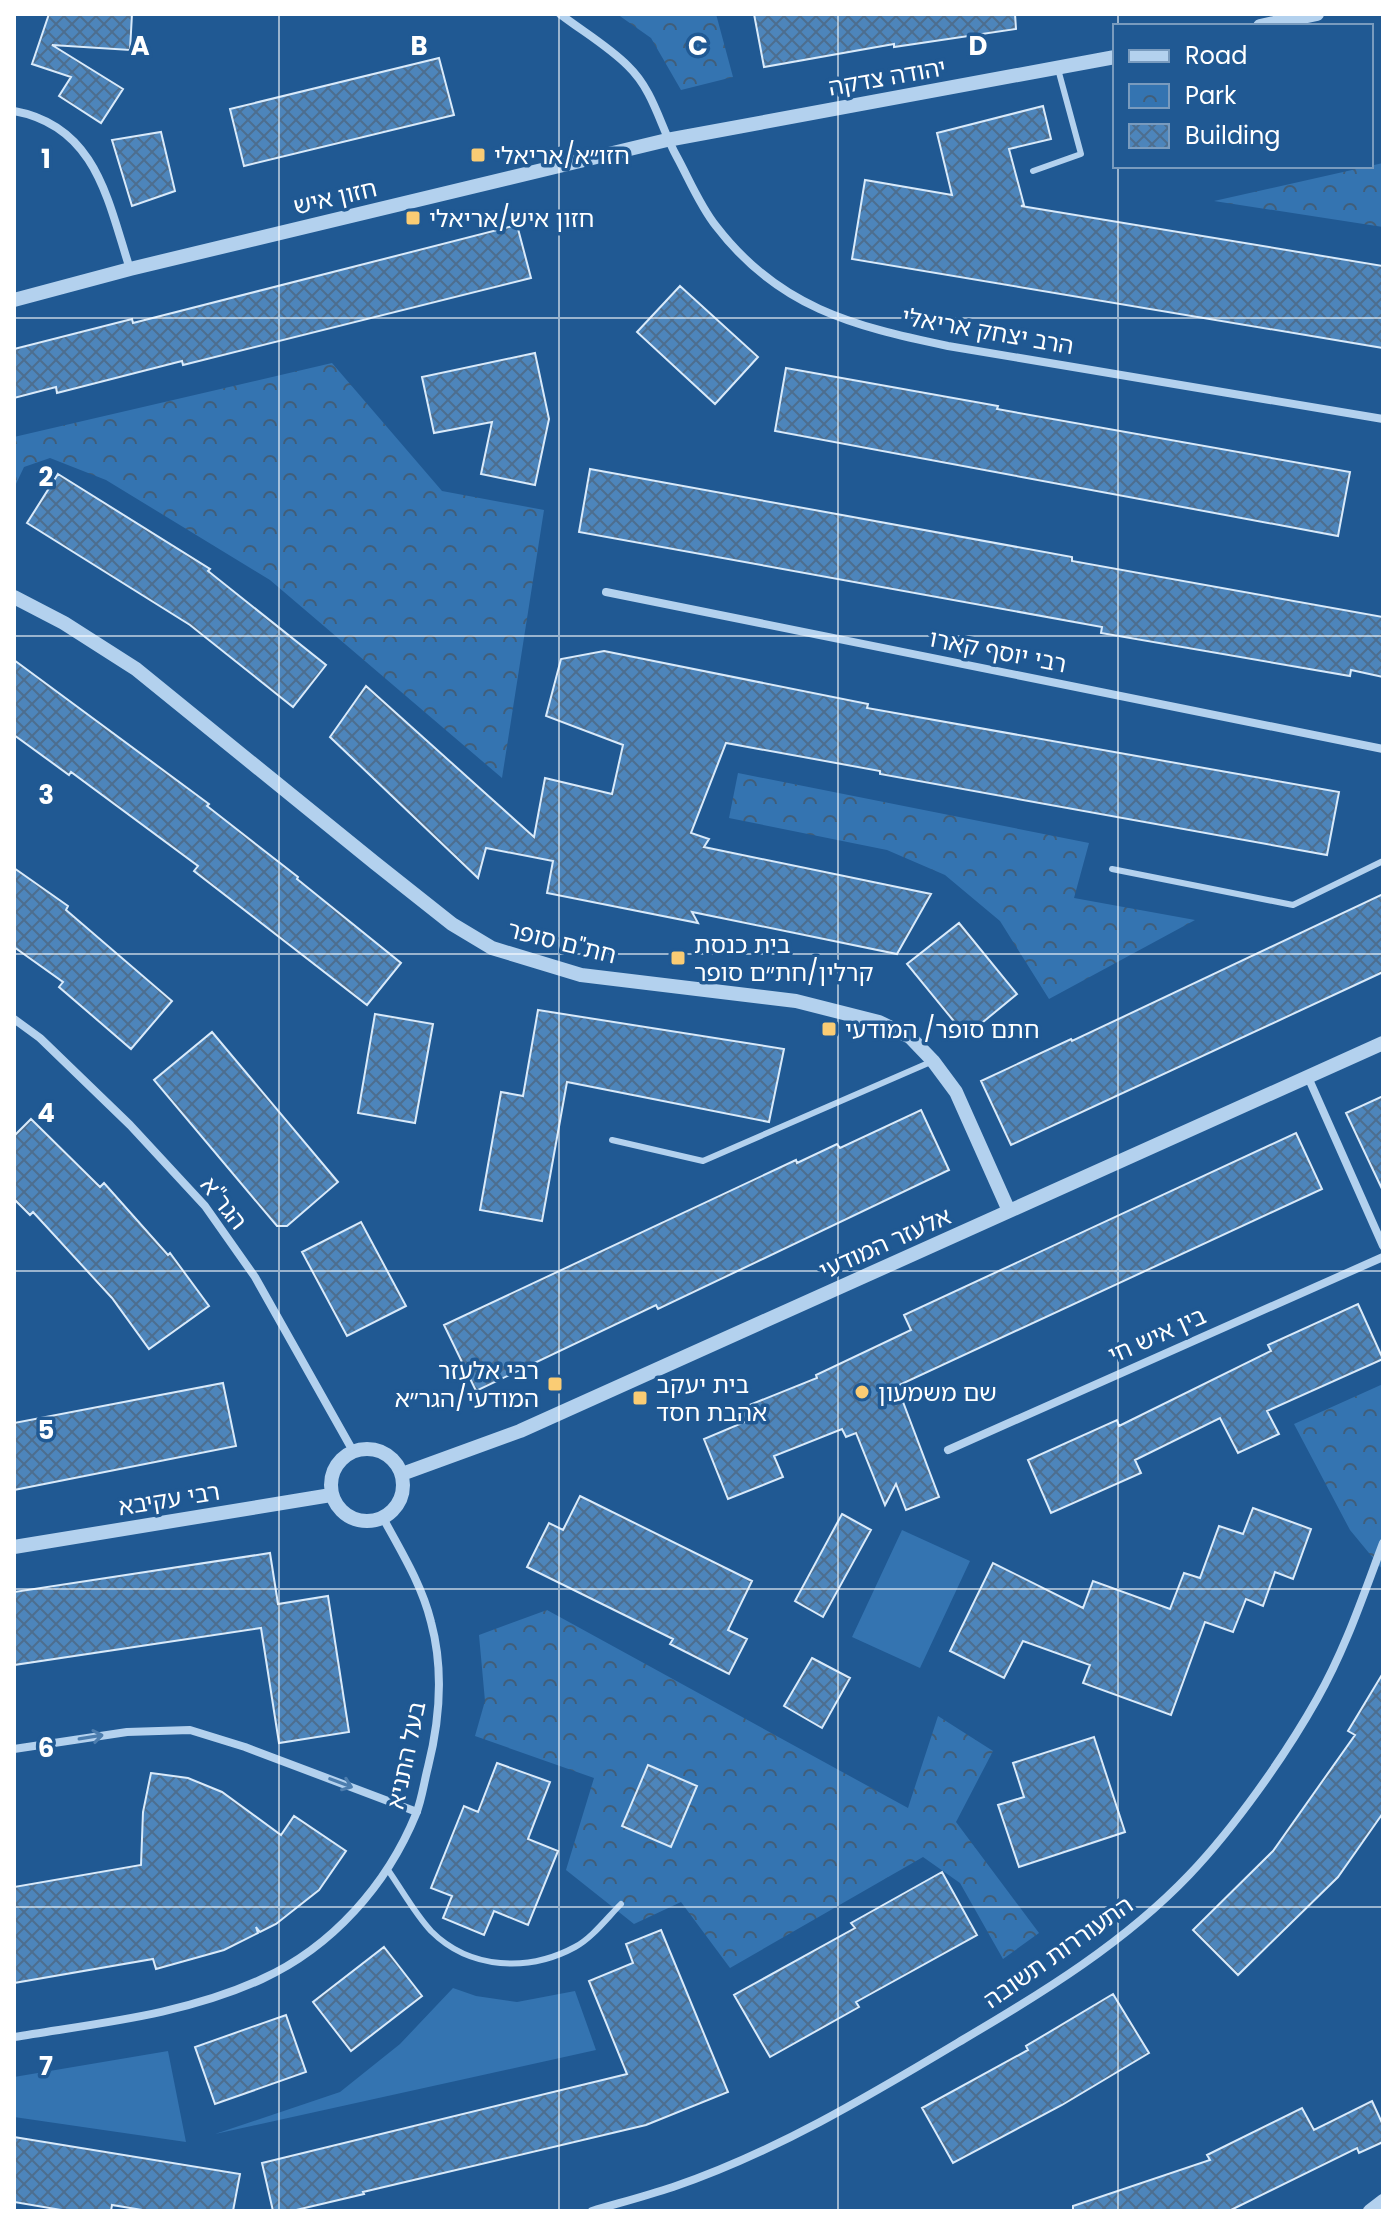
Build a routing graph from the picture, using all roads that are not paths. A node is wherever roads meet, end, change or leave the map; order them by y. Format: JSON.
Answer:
{"nodes":[{"id":1,"x":560,"y":14,"type":"edge"},
{"id":2,"x":1317,"y":14,"type":"edge"},
{"id":3,"x":1270,"y":24,"type":"edge"},
{"id":4,"x":1113,"y":57,"type":"edge"},
{"id":5,"x":1058,"y":69,"type":"junction"},
{"id":6,"x":14,"y":111,"type":"edge"},
{"id":7,"x":667,"y":140,"type":"junction"},
{"id":8,"x":1033,"y":171,"type":"dead end"},
{"id":9,"x":130,"y":269,"type":"junction"},
{"id":10,"x":14,"y":300,"type":"edge"},
{"id":11,"x":1383,"y":419,"type":"edge"},
{"id":12,"x":606,"y":592,"type":"dead end"},
{"id":13,"x":14,"y":597,"type":"edge"},
{"id":14,"x":1383,"y":749,"type":"edge"},
{"id":15,"x":1383,"y":861,"type":"edge"},
{"id":16,"x":1112,"y":869,"type":"dead end"},
{"id":17,"x":14,"y":1019,"type":"edge"},
{"id":18,"x":1383,"y":1043,"type":"edge"},
{"id":19,"x":933,"y":1061,"type":"junction"},
{"id":20,"x":1308,"y":1077,"type":"junction"},
{"id":21,"x":612,"y":1140,"type":"dead end"},
{"id":22,"x":1009,"y":1211,"type":"junction"},
{"id":23,"x":1383,"y":1246,"type":"edge"},
{"id":24,"x":1383,"y":1257,"type":"edge"},
{"id":25,"x":948,"y":1450,"type":"dead end"},
{"id":26,"x":353,"y":1451,"type":"junction"},
{"id":27,"x":402,"y":1474,"type":"junction"},
{"id":28,"x":331,"y":1495,"type":"junction"},
{"id":29,"x":383,"y":1518,"type":"junction"},
{"id":30,"x":1383,"y":1543,"type":"edge"},
{"id":31,"x":14,"y":1547,"type":"edge"},
{"id":32,"x":14,"y":1749,"type":"edge"},
{"id":33,"x":417,"y":1812,"type":"junction"},
{"id":34,"x":388,"y":1870,"type":"junction"},
{"id":35,"x":621,"y":1904,"type":"dead end"},
{"id":36,"x":14,"y":2037,"type":"edge"},
{"id":37,"x":1383,"y":2201,"type":"edge"},
{"id":38,"x":592,"y":2211,"type":"edge"},
{"id":39,"x":1370,"y":2211,"type":"edge"}],
"edges":[{"from":1,"to":7,"type":"street","name":"הרב יצחק אריאלי"},
{"from":2,"to":3,"type":"street"},
{"from":4,"to":5,"type":"street","name":"יהודה צדקה"},
{"from":5,"to":7,"type":"street","name":"יהודה צדקה"},
{"from":5,"to":8,"type":"lane"},
{"from":6,"to":9,"type":"street"},
{"from":7,"to":9,"type":"street","name":"חזון איש"},
{"from":7,"to":11,"type":"street","name":"הרב יצחק אריאלי"},
{"from":9,"to":10,"type":"street","name":"חזון איש"},
{"from":12,"to":14,"type":"street","name":"רבי יוסף קארו"},
{"from":13,"to":19,"type":"street","name":"חת\"ם סופר"},
{"from":15,"to":16,"type":"lane"},
{"from":17,"to":26,"type":"street","name":"הגר\"א"},
{"from":18,"to":20,"type":"street","name":"אלעזר המודעי"},
{"from":19,"to":21,"type":"lane"},
{"from":19,"to":22,"type":"street","name":"חת\"ם סופר"},
{"from":20,"to":22,"type":"street","name":"אלעזר המודעי"},
{"from":20,"to":23,"type":"street"},
{"from":22,"to":27,"type":"street","name":"אלעזר המודעי"},
{"from":24,"to":25,"type":"street","name":"בין איש חי"},
{"from":26,"to":27,"type":"street"},
{"from":26,"to":28,"type":"street"},
{"from":27,"to":29,"type":"street"},
{"from":28,"to":29,"type":"street"},
{"from":28,"to":31,"type":"street","name":"רבי עקיבא"},
{"from":29,"to":33,"type":"street","name":"בעל התניא"},
{"from":30,"to":38,"type":"street","name":"התעוררות תשובה"},
{"from":32,"to":33,"type":"street","one_way":true},
{"from":33,"to":34,"type":"street","name":"בעל התניא"},
{"from":34,"to":35,"type":"lane"},
{"from":34,"to":36,"type":"street","name":"בעל התניא"},
{"from":37,"to":39,"type":"street"}]}
